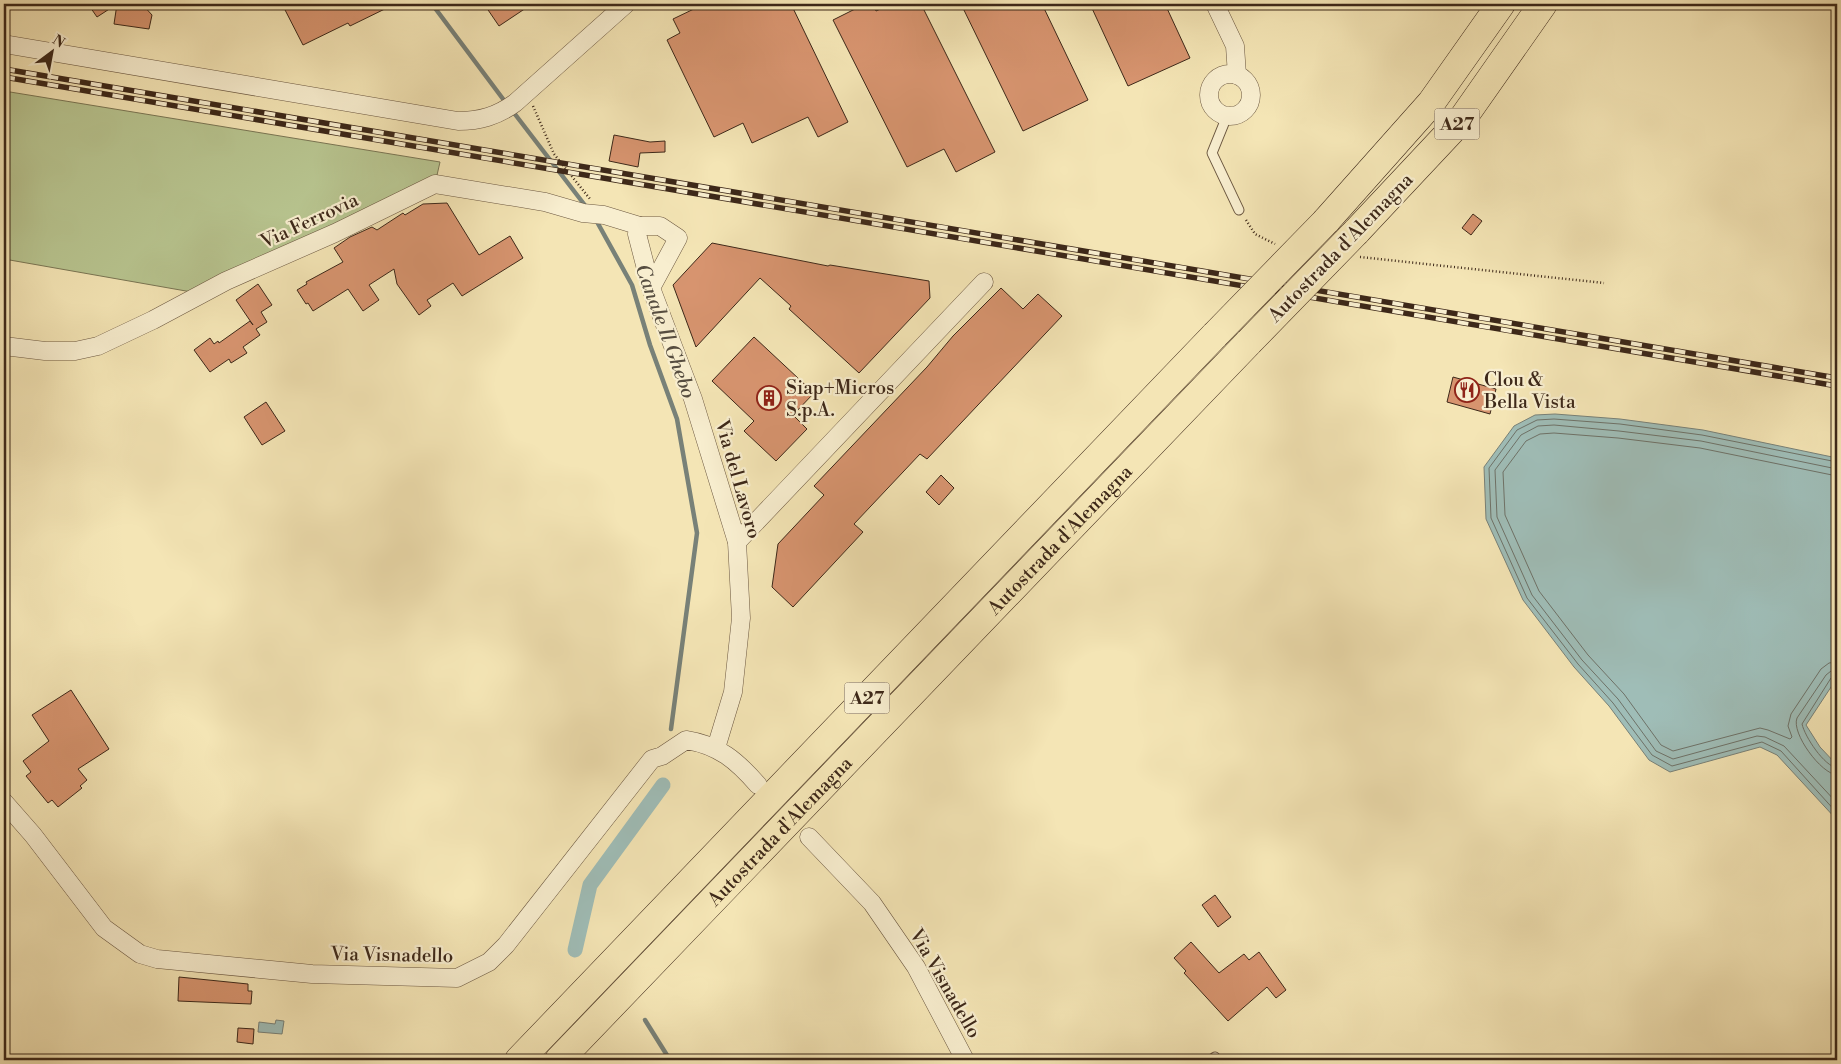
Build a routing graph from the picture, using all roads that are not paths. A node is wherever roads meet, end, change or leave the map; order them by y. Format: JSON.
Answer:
{"nodes":[{"id":1,"x":626,"y":4,"type":"edge"},
{"id":2,"x":1215,"y":4,"type":"edge"},
{"id":3,"x":1501,"y":4,"type":"edge"},
{"id":4,"x":1543,"y":4,"type":"edge"},
{"id":5,"x":4,"y":44,"type":"edge"},
{"id":6,"x":1237,"y":75,"type":"junction"},
{"id":7,"x":1227,"y":116,"type":"junction"},
{"id":8,"x":1239,"y":210,"type":"road end"},
{"id":9,"x":640,"y":226,"type":"junction"},
{"id":10,"x":984,"y":282,"type":"dead end"},
{"id":11,"x":651,"y":288,"type":"junction"},
{"id":12,"x":4,"y":346,"type":"edge"},
{"id":13,"x":737,"y":542,"type":"junction"},
{"id":14,"x":716,"y":748,"type":"junction"},
{"id":15,"x":758,"y":785,"type":"dead end"},
{"id":16,"x":4,"y":802,"type":"edge"},
{"id":17,"x":809,"y":837,"type":"dead end"},
{"id":18,"x":519,"y":1060,"type":"edge"},
{"id":19,"x":559,"y":1060,"type":"edge"},
{"id":20,"x":966,"y":1060,"type":"edge"}],
"edges":[{"from":1,"to":5,"type":"street"},
{"from":2,"to":6,"type":"street"},
{"from":3,"to":18,"type":"highway","name":"Autostrada d'Alemagna","number":"A27","bridge":true},
{"from":4,"to":19,"type":"highway","name":"Autostrada d'Alemagna","number":"A27","bridge":true},
{"from":6,"to":7,"type":"street"},
{"from":6,"to":7,"type":"street"},
{"from":7,"to":8,"type":"lane"},
{"from":9,"to":11,"type":"street","name":"Via del Lavoro"},
{"from":9,"to":11,"type":"street"},
{"from":9,"to":12,"type":"street","name":"Via Ferrovia"},
{"from":10,"to":13,"type":"street"},
{"from":11,"to":13,"type":"street","name":"Via del Lavoro"},
{"from":13,"to":14,"type":"street","name":"Via del Lavoro"},
{"from":14,"to":15,"type":"street","name":"Via Visnadello"},
{"from":14,"to":16,"type":"street","name":"Via Visnadello"},
{"from":17,"to":20,"type":"street","name":"Via Visnadello"}]}
